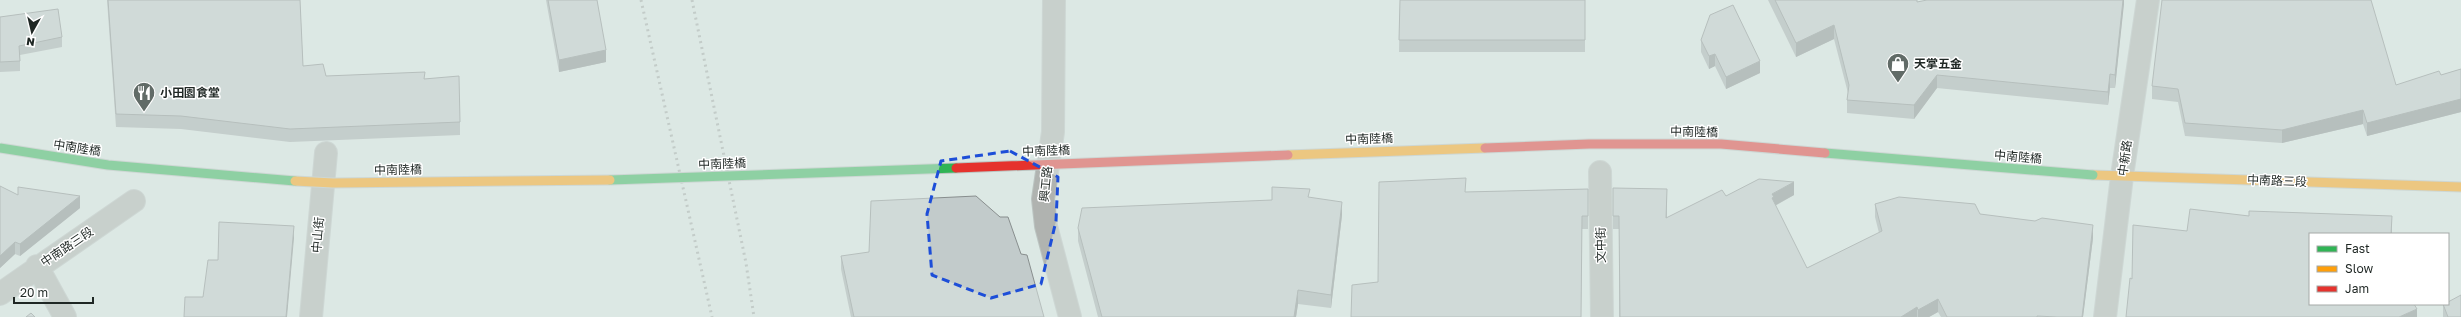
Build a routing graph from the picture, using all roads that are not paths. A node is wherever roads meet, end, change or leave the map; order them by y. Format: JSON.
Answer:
{"nodes":[{"id":1,"x":1054,"y":0,"type":"edge"},
{"id":2,"x":2148,"y":0,"type":"edge"},
{"id":3,"x":0,"y":148,"type":"edge"},
{"id":4,"x":326,"y":154,"type":"dead end"},
{"id":5,"x":1600,"y":172,"type":"dead end"},
{"id":6,"x":2093,"y":175,"type":"joint"},
{"id":7,"x":2122,"y":176,"type":"junction"},
{"id":8,"x":2461,"y":187,"type":"edge"},
{"id":9,"x":134,"y":201,"type":"dead end"},
{"id":10,"x":37,"y":266,"type":"junction"},
{"id":11,"x":0,"y":294,"type":"edge"},
{"id":12,"x":65,"y":317,"type":"edge"},
{"id":13,"x":311,"y":317,"type":"edge"},
{"id":14,"x":1070,"y":317,"type":"edge"},
{"id":15,"x":1602,"y":317,"type":"edge"},
{"id":16,"x":2105,"y":317,"type":"edge"}],
"edges":[{"from":1,"to":14,"type":"street","name":"興工路"},
{"from":2,"to":7,"type":"street","name":"中新路"},
{"from":3,"to":6,"type":"main road","name":"中南陸橋","bridge":true},
{"from":4,"to":13,"type":"street","name":"中山街"},
{"from":5,"to":15,"type":"street","name":"文中街"},
{"from":6,"to":7,"type":"main road","name":"中南路三段"},
{"from":7,"to":8,"type":"main road","name":"中南路三段"},
{"from":7,"to":16,"type":"street","name":"中新路"},
{"from":9,"to":10,"type":"street","name":"中南路三段"},
{"from":10,"to":11,"type":"street","name":"中南路三段"},
{"from":10,"to":12,"type":"street"}]}
